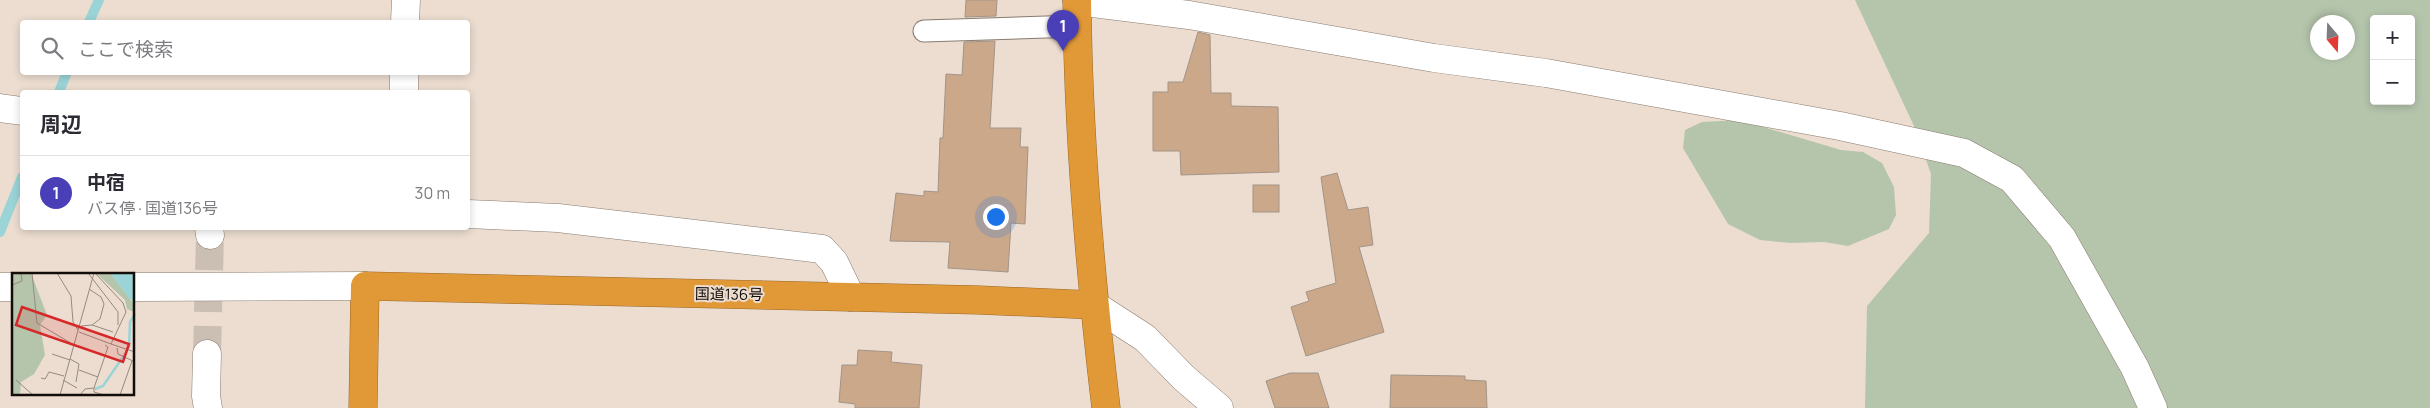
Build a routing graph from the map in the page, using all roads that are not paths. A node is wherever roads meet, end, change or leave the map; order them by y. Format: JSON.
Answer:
{"nodes":[{"id":1,"x":406,"y":0,"type":"edge"},
{"id":2,"x":1077,"y":9,"type":"edge"},
{"id":3,"x":405,"y":20,"type":"edge"},
{"id":4,"x":924,"y":31,"type":"dead end"},
{"id":5,"x":404,"y":75,"type":"edge"},
{"id":6,"x":404,"y":90,"type":"edge"},
{"id":7,"x":0,"y":108,"type":"edge"},
{"id":8,"x":20,"y":111,"type":"edge"},
{"id":9,"x":470,"y":214,"type":"edge"},
{"id":10,"x":365,"y":286,"type":"junction"},
{"id":11,"x":135,"y":287,"type":"edge"},
{"id":12,"x":851,"y":297,"type":"junction"},
{"id":13,"x":1094,"y":305,"type":"junction"},
{"id":14,"x":207,"y":354,"type":"tunnel mouth"},
{"id":15,"x":208,"y":408,"type":"edge"},
{"id":16,"x":364,"y":408,"type":"edge"},
{"id":17,"x":1106,"y":408,"type":"edge"},
{"id":18,"x":1219,"y":408,"type":"edge"},
{"id":19,"x":2153,"y":408,"type":"edge"}],
"edges":[{"from":1,"to":3,"type":"street"},
{"from":2,"to":4,"type":"lane"},
{"from":2,"to":13,"type":"highway"},
{"from":2,"to":19,"type":"street"},
{"from":5,"to":6,"type":"street"},
{"from":7,"to":8,"type":"street"},
{"from":9,"to":12,"type":"street"},
{"from":10,"to":11,"type":"street"},
{"from":10,"to":12,"type":"highway","name":"国道136号"},
{"from":10,"to":16,"type":"highway"},
{"from":12,"to":13,"type":"highway","name":"国道136号"},
{"from":13,"to":17,"type":"highway"},
{"from":13,"to":18,"type":"street"},
{"from":14,"to":15,"type":"street"}]}
